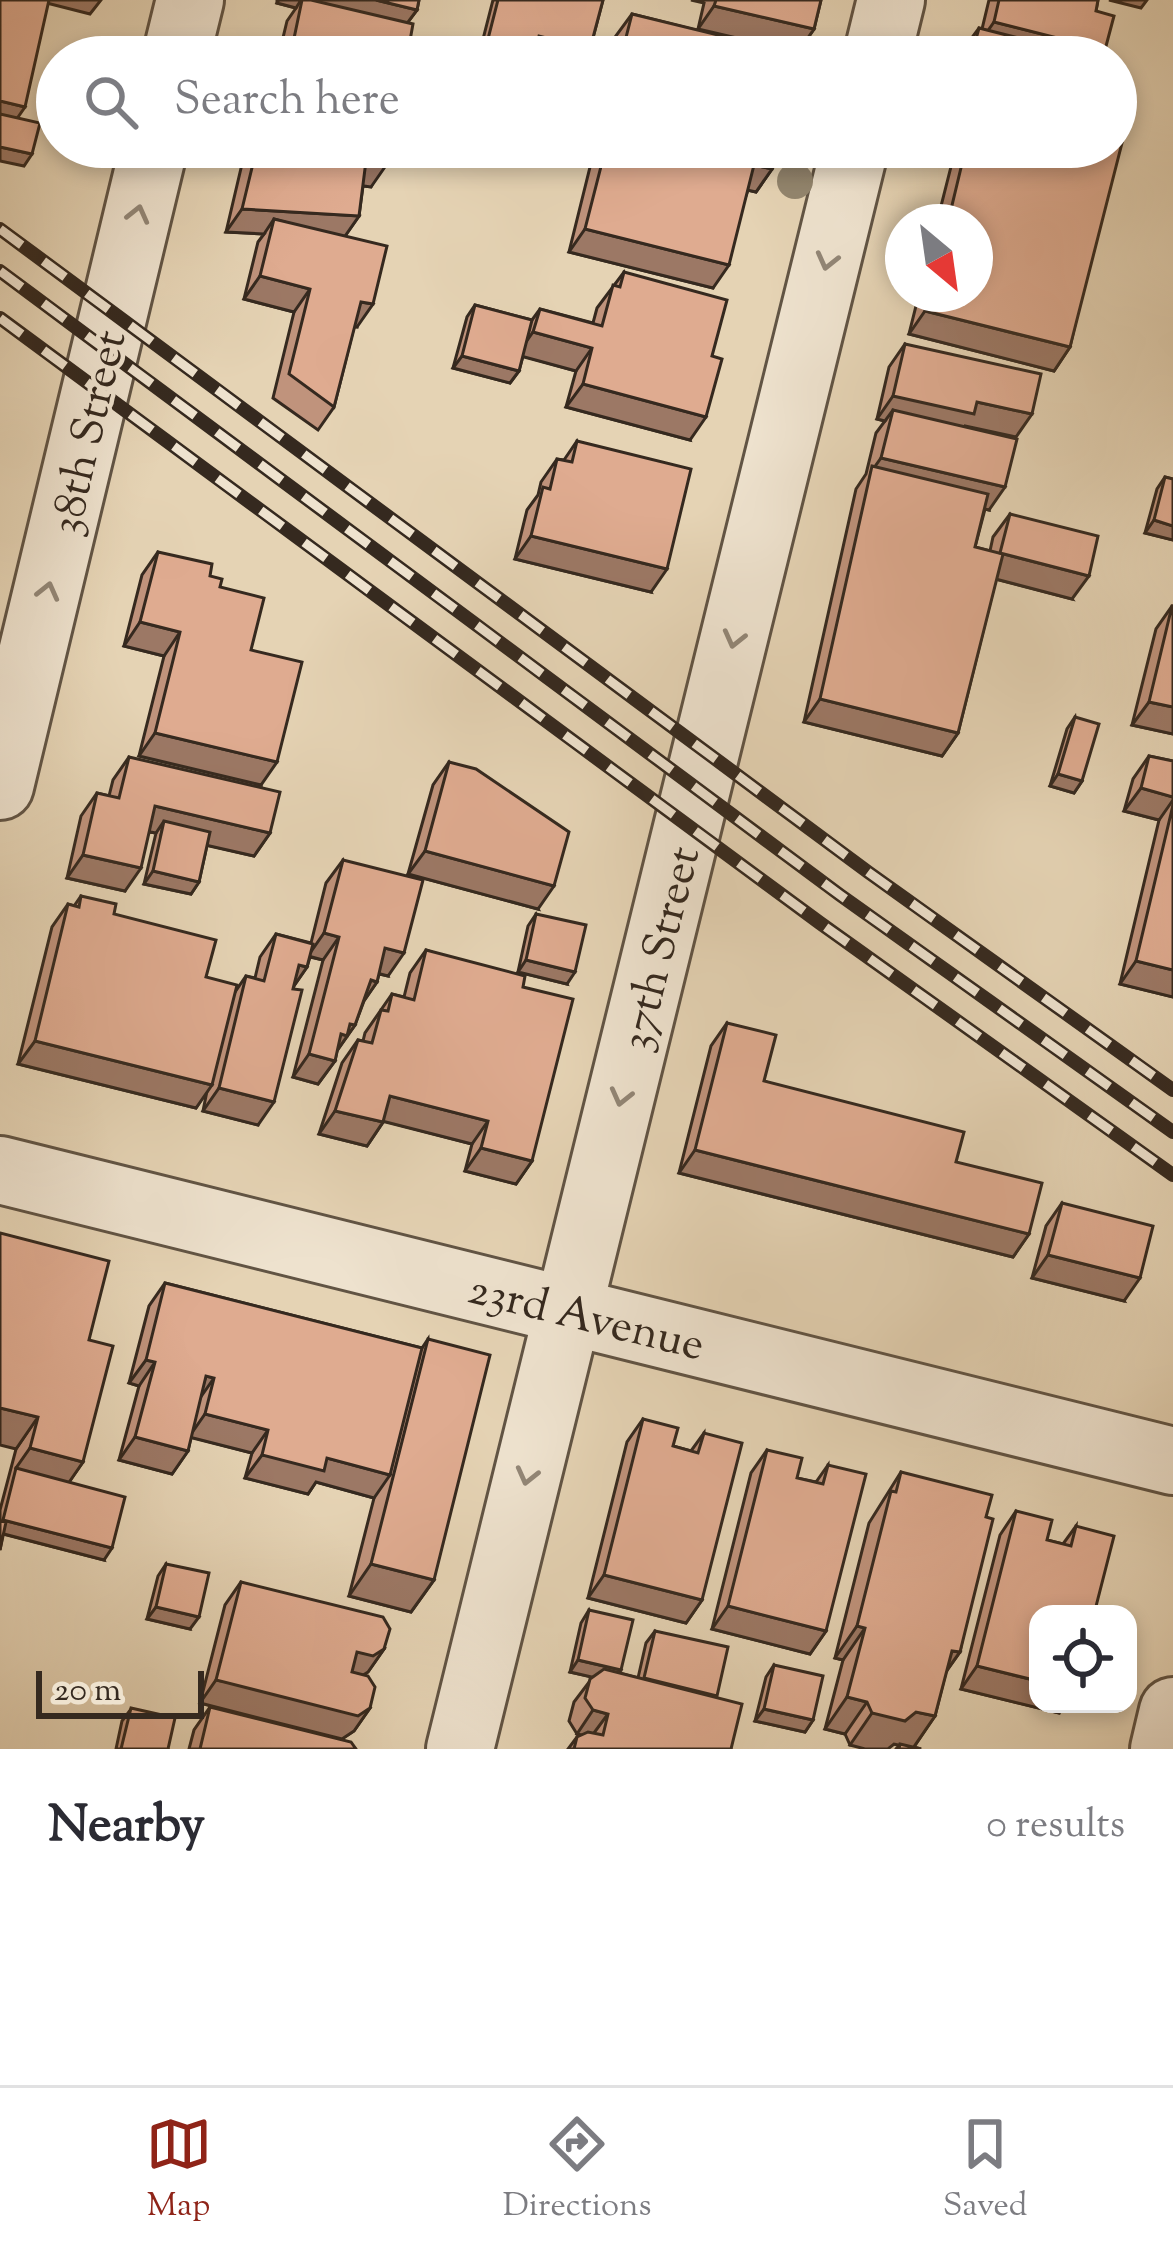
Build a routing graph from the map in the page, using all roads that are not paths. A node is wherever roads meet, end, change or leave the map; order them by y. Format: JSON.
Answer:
{"nodes":[{"id":1,"x":190,"y":0,"type":"edge"},
{"id":2,"x":891,"y":0,"type":"edge"},
{"id":3,"x":181,"y":36,"type":"edge"},
{"id":4,"x":882,"y":36,"type":"edge"},
{"id":5,"x":149,"y":168,"type":"edge"},
{"id":6,"x":850,"y":168,"type":"edge"},
{"id":7,"x":0,"y":786,"type":"edge"},
{"id":8,"x":0,"y":1170,"type":"edge"},
{"id":9,"x":568,"y":1309,"type":"junction"},
{"id":10,"x":1173,"y":1461,"type":"edge"},
{"id":11,"x":1173,"y":1711,"type":"edge"},
{"id":12,"x":460,"y":1749,"type":"edge"},
{"id":13,"x":1164,"y":1749,"type":"edge"}],
"edges":[{"from":1,"to":3,"type":"street"},
{"from":2,"to":4,"type":"street"},
{"from":7,"to":5,"type":"street","name":"38th Street","one_way":true},
{"from":6,"to":9,"type":"street","name":"37th Street","one_way":true},
{"from":8,"to":9,"type":"street","name":"23rd Avenue"},
{"from":9,"to":10,"type":"street","name":"23rd Avenue"},
{"from":9,"to":12,"type":"street","name":"37th Street","one_way":true},
{"from":11,"to":13,"type":"street"}]}
